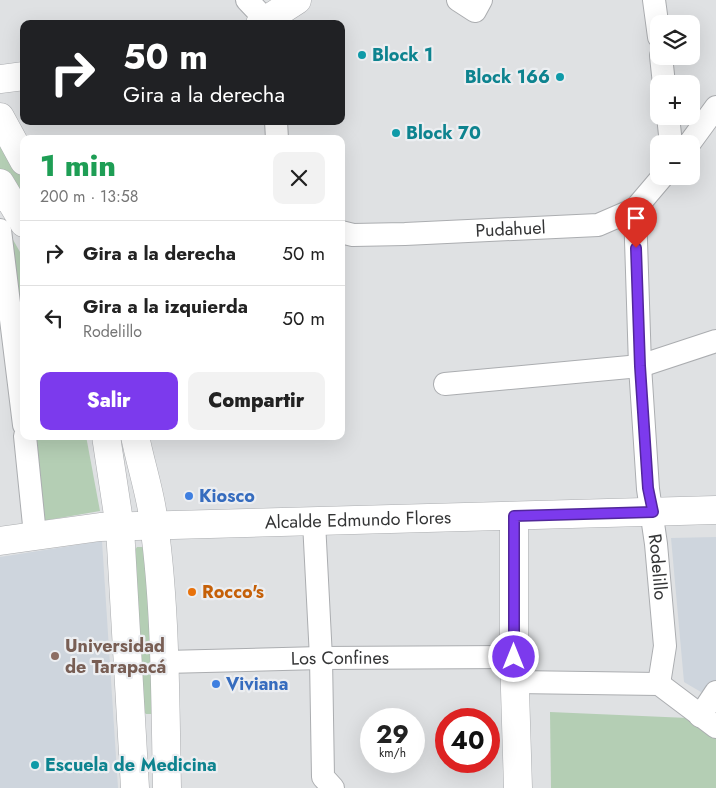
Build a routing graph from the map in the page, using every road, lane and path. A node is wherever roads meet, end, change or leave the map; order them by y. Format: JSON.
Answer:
{"nodes":[{"id":1,"x":247,"y":0,"type":"edge"},
{"id":2,"x":296,"y":0,"type":"edge"},
{"id":3,"x":654,"y":0,"type":"edge"},
{"id":4,"x":656,"y":15,"type":"edge"},
{"id":5,"x":262,"y":20,"type":"edge"},
{"id":6,"x":268,"y":20,"type":"edge"},
{"id":7,"x":20,"y":76,"type":"edge"},
{"id":8,"x":0,"y":79,"type":"edge"},
{"id":9,"x":716,"y":107,"type":"edge"},
{"id":10,"x":0,"y":118,"type":"edge"},
{"id":11,"x":696,"y":135,"type":"edge"},
{"id":12,"x":20,"y":154,"type":"edge"},
{"id":13,"x":0,"y":183,"type":"edge"},
{"id":14,"x":655,"y":185,"type":"edge"},
{"id":15,"x":635,"y":209,"type":"junction"},
{"id":16,"x":20,"y":216,"type":"edge"},
{"id":17,"x":0,"y":230,"type":"edge"},
{"id":18,"x":345,"y":233,"type":"edge"},
{"id":19,"x":716,"y":342,"type":"edge"},
{"id":20,"x":640,"y":366,"type":"junction"},
{"id":21,"x":445,"y":384,"type":"dead end"},
{"id":22,"x":20,"y":392,"type":"edge"},
{"id":23,"x":25,"y":440,"type":"edge"},
{"id":24,"x":107,"y":440,"type":"edge"},
{"id":25,"x":136,"y":440,"type":"edge"},
{"id":26,"x":716,"y":510,"type":"edge"},
{"id":27,"x":653,"y":512,"type":"junction"},
{"id":28,"x":514,"y":516,"type":"junction"},
{"id":29,"x":314,"y":522,"type":"junction"},
{"id":30,"x":154,"y":526,"type":"junction"},
{"id":31,"x":120,"y":528,"type":"junction"},
{"id":32,"x":36,"y":535,"type":"junction"},
{"id":33,"x":0,"y":542,"type":"edge"},
{"id":34,"x":321,"y":658,"type":"junction"},
{"id":35,"x":165,"y":662,"type":"junction"},
{"id":36,"x":515,"y":670,"type":"junction"},
{"id":37,"x":659,"y":684,"type":"junction"},
{"id":38,"x":716,"y":692,"type":"edge"},
{"id":39,"x":708,"y":721,"type":"edge"},
{"id":40,"x":166,"y":724,"type":"junction"},
{"id":41,"x":131,"y":725,"type":"junction"},
{"id":42,"x":135,"y":788,"type":"edge"},
{"id":43,"x":167,"y":788,"type":"edge"},
{"id":44,"x":333,"y":788,"type":"edge"},
{"id":45,"x":518,"y":788,"type":"edge"}],
"edges":[{"from":1,"to":5,"type":"street"},
{"from":2,"to":6,"type":"street"},
{"from":3,"to":4,"type":"street"},
{"from":7,"to":8,"type":"street"},
{"from":9,"to":11,"type":"street"},
{"from":10,"to":12,"type":"street"},
{"from":13,"to":16,"type":"street"},
{"from":14,"to":15,"type":"street","name":"Pudahuel"},
{"from":15,"to":18,"type":"street","name":"Pudahuel"},
{"from":15,"to":20,"type":"street","name":"Rodelillo"},
{"from":17,"to":22,"type":"street"},
{"from":19,"to":20,"type":"street"},
{"from":20,"to":21,"type":"street"},
{"from":20,"to":27,"type":"street","name":"Rodelillo"},
{"from":23,"to":32,"type":"street"},
{"from":24,"to":31,"type":"street"},
{"from":25,"to":30,"type":"street"},
{"from":26,"to":27,"type":"street","name":"Alcalde Edmundo Flores"},
{"from":27,"to":28,"type":"street","name":"Alcalde Edmundo Flores"},
{"from":27,"to":37,"type":"street","name":"Rodelillo"},
{"from":28,"to":29,"type":"street","name":"Alcalde Edmundo Flores"},
{"from":28,"to":36,"type":"street"},
{"from":29,"to":30,"type":"street","name":"Alcalde Edmundo Flores"},
{"from":29,"to":34,"type":"street"},
{"from":30,"to":31,"type":"street","name":"Alcalde Edmundo Flores"},
{"from":30,"to":35,"type":"street"},
{"from":31,"to":32,"type":"street","name":"Alcalde Edmundo Flores"},
{"from":31,"to":41,"type":"street"},
{"from":32,"to":33,"type":"street","name":"Alcalde Edmundo Flores"},
{"from":34,"to":35,"type":"street","name":"Los Confines"},
{"from":34,"to":36,"type":"street","name":"Los Confines"},
{"from":34,"to":44,"type":"street"},
{"from":35,"to":40,"type":"street"},
{"from":36,"to":37,"type":"street"},
{"from":36,"to":45,"type":"street"},
{"from":37,"to":39,"type":"street"},
{"from":38,"to":39,"type":"street"},
{"from":40,"to":41,"type":"street"},
{"from":40,"to":43,"type":"street"},
{"from":41,"to":42,"type":"street"}]}
